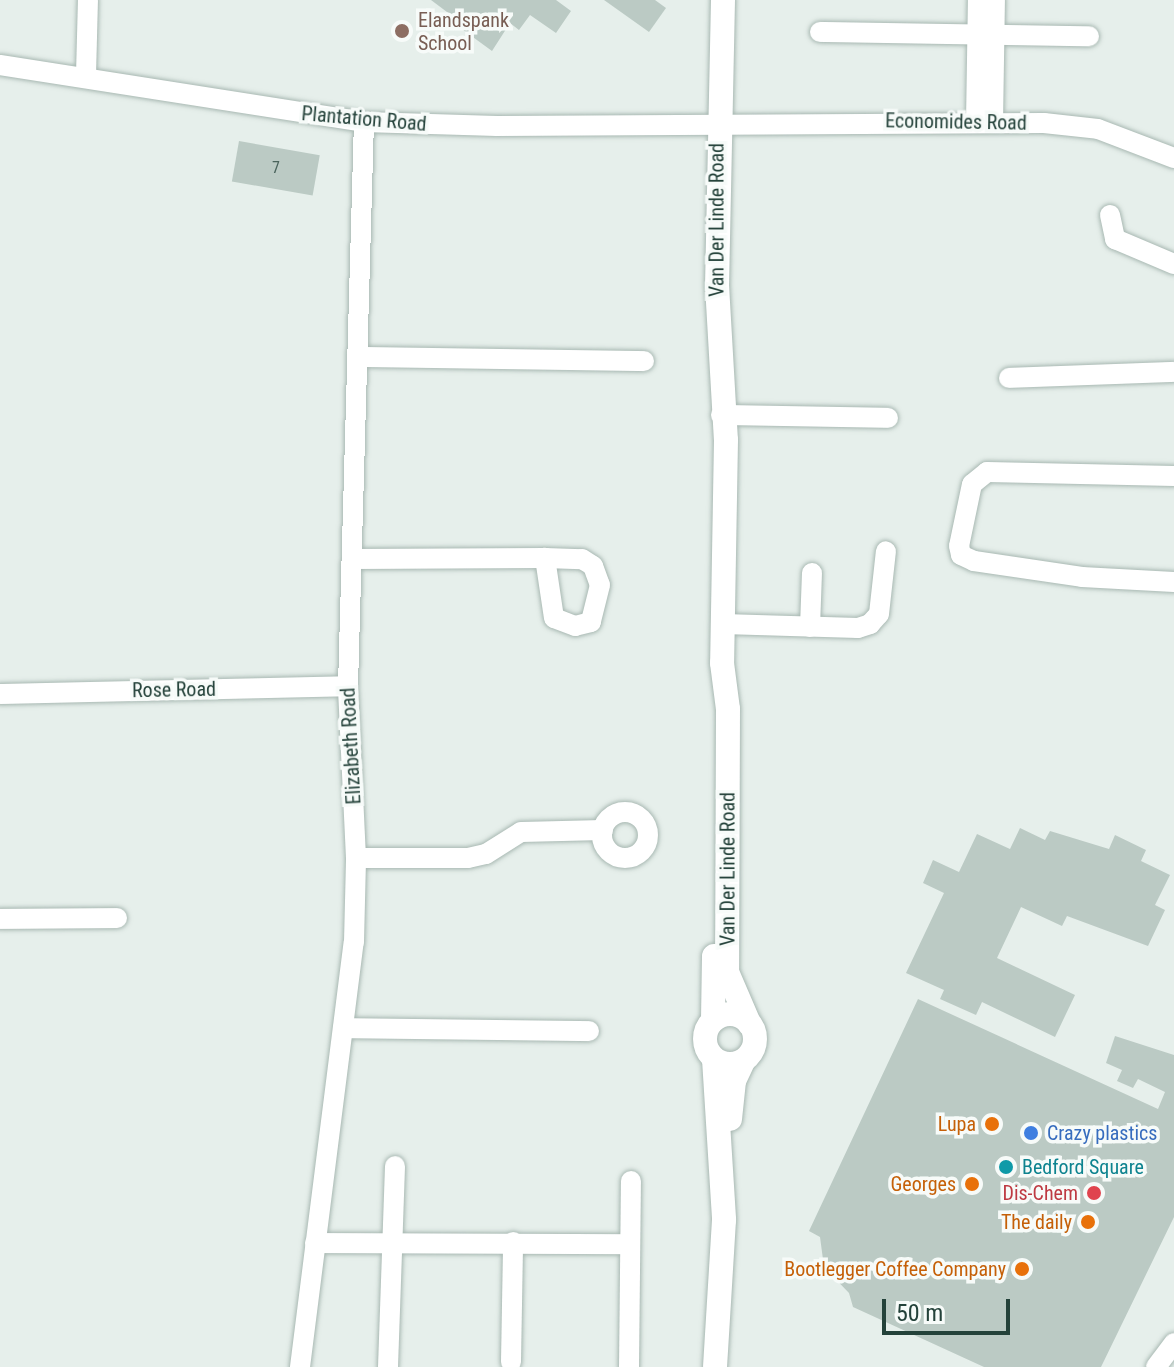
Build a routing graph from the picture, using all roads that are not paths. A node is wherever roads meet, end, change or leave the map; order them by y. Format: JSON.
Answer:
{"nodes":[{"id":1,"x":88,"y":0,"type":"edge"},
{"id":2,"x":723,"y":0,"type":"edge"},
{"id":3,"x":734,"y":0,"type":"edge"},
{"id":4,"x":978,"y":0,"type":"edge"},
{"id":5,"x":995,"y":0,"type":"edge"},
{"id":6,"x":987,"y":31,"type":"junction"},
{"id":7,"x":820,"y":32,"type":"dead end"},
{"id":8,"x":1089,"y":36,"type":"dead end"},
{"id":9,"x":0,"y":65,"type":"edge"},
{"id":10,"x":86,"y":75,"type":"junction"},
{"id":11,"x":364,"y":122,"type":"junction"},
{"id":12,"x":725,"y":123,"type":"junction"},
{"id":13,"x":984,"y":123,"type":"junction"},
{"id":14,"x":1174,"y":158,"type":"edge"},
{"id":15,"x":1110,"y":215,"type":"dead end"},
{"id":16,"x":1174,"y":264,"type":"edge"},
{"id":17,"x":358,"y":357,"type":"junction"},
{"id":18,"x":644,"y":361,"type":"dead end"},
{"id":19,"x":1174,"y":372,"type":"edge"},
{"id":20,"x":1009,"y":378,"type":"dead end"},
{"id":21,"x":726,"y":415,"type":"junction"},
{"id":22,"x":888,"y":418,"type":"dead end"},
{"id":23,"x":1174,"y":476,"type":"edge"},
{"id":24,"x":886,"y":551,"type":"dead end"},
{"id":25,"x":545,"y":558,"type":"dead end"},
{"id":26,"x":353,"y":559,"type":"junction"},
{"id":27,"x":812,"y":573,"type":"dead end"},
{"id":28,"x":1174,"y":582,"type":"edge"},
{"id":29,"x":723,"y":624,"type":"junction"},
{"id":30,"x":810,"y":627,"type":"junction"},
{"id":31,"x":722,"y":663,"type":"junction"},
{"id":32,"x":348,"y":686,"type":"junction"},
{"id":33,"x":0,"y":694,"type":"edge"},
{"id":34,"x":603,"y":830,"type":"dead end"},
{"id":35,"x":356,"y":858,"type":"junction"},
{"id":36,"x":117,"y":918,"type":"dead end"},
{"id":37,"x":0,"y":919,"type":"edge"},
{"id":38,"x":713,"y":1020,"type":"junction"},
{"id":39,"x":749,"y":1023,"type":"junction"},
{"id":40,"x":343,"y":1028,"type":"junction"},
{"id":41,"x":589,"y":1031,"type":"dead end"},
{"id":42,"x":714,"y":1059,"type":"junction"},
{"id":43,"x":744,"y":1060,"type":"junction"},
{"id":44,"x":395,"y":1166,"type":"dead end"},
{"id":45,"x":631,"y":1181,"type":"dead end"},
{"id":46,"x":724,"y":1220,"type":"junction"},
{"id":47,"x":513,"y":1242,"type":"junction"},
{"id":48,"x":315,"y":1243,"type":"junction"},
{"id":49,"x":393,"y":1243,"type":"junction"},
{"id":50,"x":629,"y":1244,"type":"junction"},
{"id":51,"x":1174,"y":1343,"type":"edge"},
{"id":52,"x":511,"y":1362,"type":"dead end"},
{"id":53,"x":718,"y":1363,"type":"edge"},
{"id":54,"x":1159,"y":1366,"type":"edge"},
{"id":55,"x":300,"y":1367,"type":"edge"},
{"id":56,"x":388,"y":1367,"type":"edge"},
{"id":57,"x":629,"y":1367,"type":"edge"}],
"edges":[{"from":1,"to":10,"type":"street"},
{"from":2,"to":12,"type":"main road","name":"Van Der Linde Road"},
{"from":3,"to":12,"type":"main road","name":"Van Der Linde Road"},
{"from":4,"to":6,"type":"street"},
{"from":5,"to":6,"type":"street"},
{"from":6,"to":7,"type":"street"},
{"from":6,"to":8,"type":"street"},
{"from":6,"to":13,"type":"street"},
{"from":9,"to":10,"type":"street","name":"Plantation Road"},
{"from":10,"to":11,"type":"street","name":"Plantation Road"},
{"from":11,"to":12,"type":"street","name":"Plantation Road"},
{"from":11,"to":17,"type":"street","name":"Elizabeth Road"},
{"from":12,"to":13,"type":"street","name":"Economides Road"},
{"from":12,"to":21,"type":"main road","name":"Van Der Linde Road"},
{"from":13,"to":14,"type":"street","name":"Economides Road"},
{"from":15,"to":16,"type":"street"},
{"from":17,"to":18,"type":"street"},
{"from":17,"to":26,"type":"street","name":"Elizabeth Road"},
{"from":19,"to":20,"type":"street"},
{"from":21,"to":22,"type":"street"},
{"from":21,"to":29,"type":"main road","name":"Van Der Linde Road"},
{"from":23,"to":28,"type":"street"},
{"from":24,"to":30,"type":"street"},
{"from":25,"to":26,"type":"street"},
{"from":26,"to":32,"type":"street","name":"Elizabeth Road"},
{"from":27,"to":30,"type":"street"},
{"from":29,"to":30,"type":"street"},
{"from":29,"to":31,"type":"main road","name":"Van Der Linde Road"},
{"from":31,"to":38,"type":"main road","name":"Van Der Linde Road"},
{"from":31,"to":39,"type":"main road","name":"Van Der Linde Road"},
{"from":32,"to":33,"type":"street","name":"Rose Road"},
{"from":32,"to":35,"type":"street","name":"Elizabeth Road"},
{"from":34,"to":35,"type":"street"},
{"from":35,"to":40,"type":"street","name":"Elizabeth Road"},
{"from":36,"to":37,"type":"street"},
{"from":38,"to":39,"type":"main road"},
{"from":38,"to":42,"type":"main road"},
{"from":39,"to":43,"type":"main road"},
{"from":40,"to":41,"type":"street"},
{"from":40,"to":48,"type":"street","name":"Elizabeth Road"},
{"from":42,"to":43,"type":"main road"},
{"from":42,"to":46,"type":"main road"},
{"from":43,"to":46,"type":"main road"},
{"from":44,"to":49,"type":"street"},
{"from":45,"to":50,"type":"street"},
{"from":46,"to":53,"type":"main road"},
{"from":47,"to":49,"type":"street"},
{"from":47,"to":50,"type":"street"},
{"from":47,"to":52,"type":"street"},
{"from":48,"to":49,"type":"street"},
{"from":48,"to":55,"type":"street","name":"Elizabeth Road"},
{"from":49,"to":56,"type":"street"},
{"from":50,"to":57,"type":"street"},
{"from":51,"to":54,"type":"street"}]}
